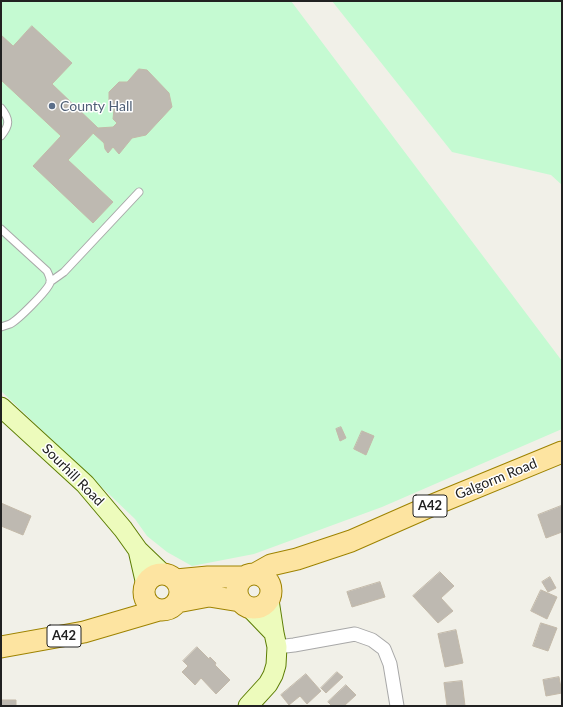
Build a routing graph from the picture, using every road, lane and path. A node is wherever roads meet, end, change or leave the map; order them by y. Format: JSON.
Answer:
{"nodes":[{"id":1,"x":1,"y":108,"type":"edge"},
{"id":2,"x":1,"y":136,"type":"edge"},
{"id":3,"x":139,"y":192,"type":"dead end"},
{"id":4,"x":1,"y":228,"type":"edge"},
{"id":5,"x":50,"y":282,"type":"junction"},
{"id":6,"x":1,"y":327,"type":"edge"},
{"id":7,"x":1,"y":406,"type":"edge"},
{"id":8,"x":562,"y":452,"type":"edge"},
{"id":9,"x":297,"y":559,"type":"junction"},
{"id":10,"x":249,"y":576,"type":"junction"},
{"id":11,"x":157,"y":582,"type":"junction"},
{"id":12,"x":271,"y":595,"type":"junction"},
{"id":13,"x":245,"y":605,"type":"junction"},
{"id":14,"x":168,"y":606,"type":"junction"},
{"id":15,"x":127,"y":620,"type":"junction"},
{"id":16,"x":275,"y":640,"type":"junction"},
{"id":17,"x":1,"y":647,"type":"edge"},
{"id":18,"x":248,"y":706,"type":"edge"},
{"id":19,"x":397,"y":706,"type":"edge"}],
"edges":[{"from":1,"to":2,"type":"lane"},
{"from":3,"to":5,"type":"lane"},
{"from":4,"to":5,"type":"lane"},
{"from":5,"to":6,"type":"lane"},
{"from":7,"to":11,"type":"street","name":"Sourhill Road"},
{"from":8,"to":9,"type":"main road","name":"Galgorm Road","number":"A42"},
{"from":9,"to":10,"type":"main road","name":"Galgorm Road","number":"A42"},
{"from":9,"to":12,"type":"main road","name":"Galgorm Road","number":"A42"},
{"from":10,"to":11,"type":"main road","number":"A42"},
{"from":10,"to":12,"type":"main road"},
{"from":10,"to":13,"type":"main road"},
{"from":11,"to":14,"type":"main road"},
{"from":11,"to":14,"type":"main road"},
{"from":11,"to":15,"type":"main road"},
{"from":12,"to":13,"type":"main road","number":"A42"},
{"from":12,"to":16,"type":"street"},
{"from":13,"to":14,"type":"main road","number":"A42"},
{"from":13,"to":16,"type":"street"},
{"from":14,"to":15,"type":"main road","number":"A42"},
{"from":15,"to":17,"type":"main road","number":"A42"},
{"from":16,"to":18,"type":"street"},
{"from":16,"to":19,"type":"street"}]}
